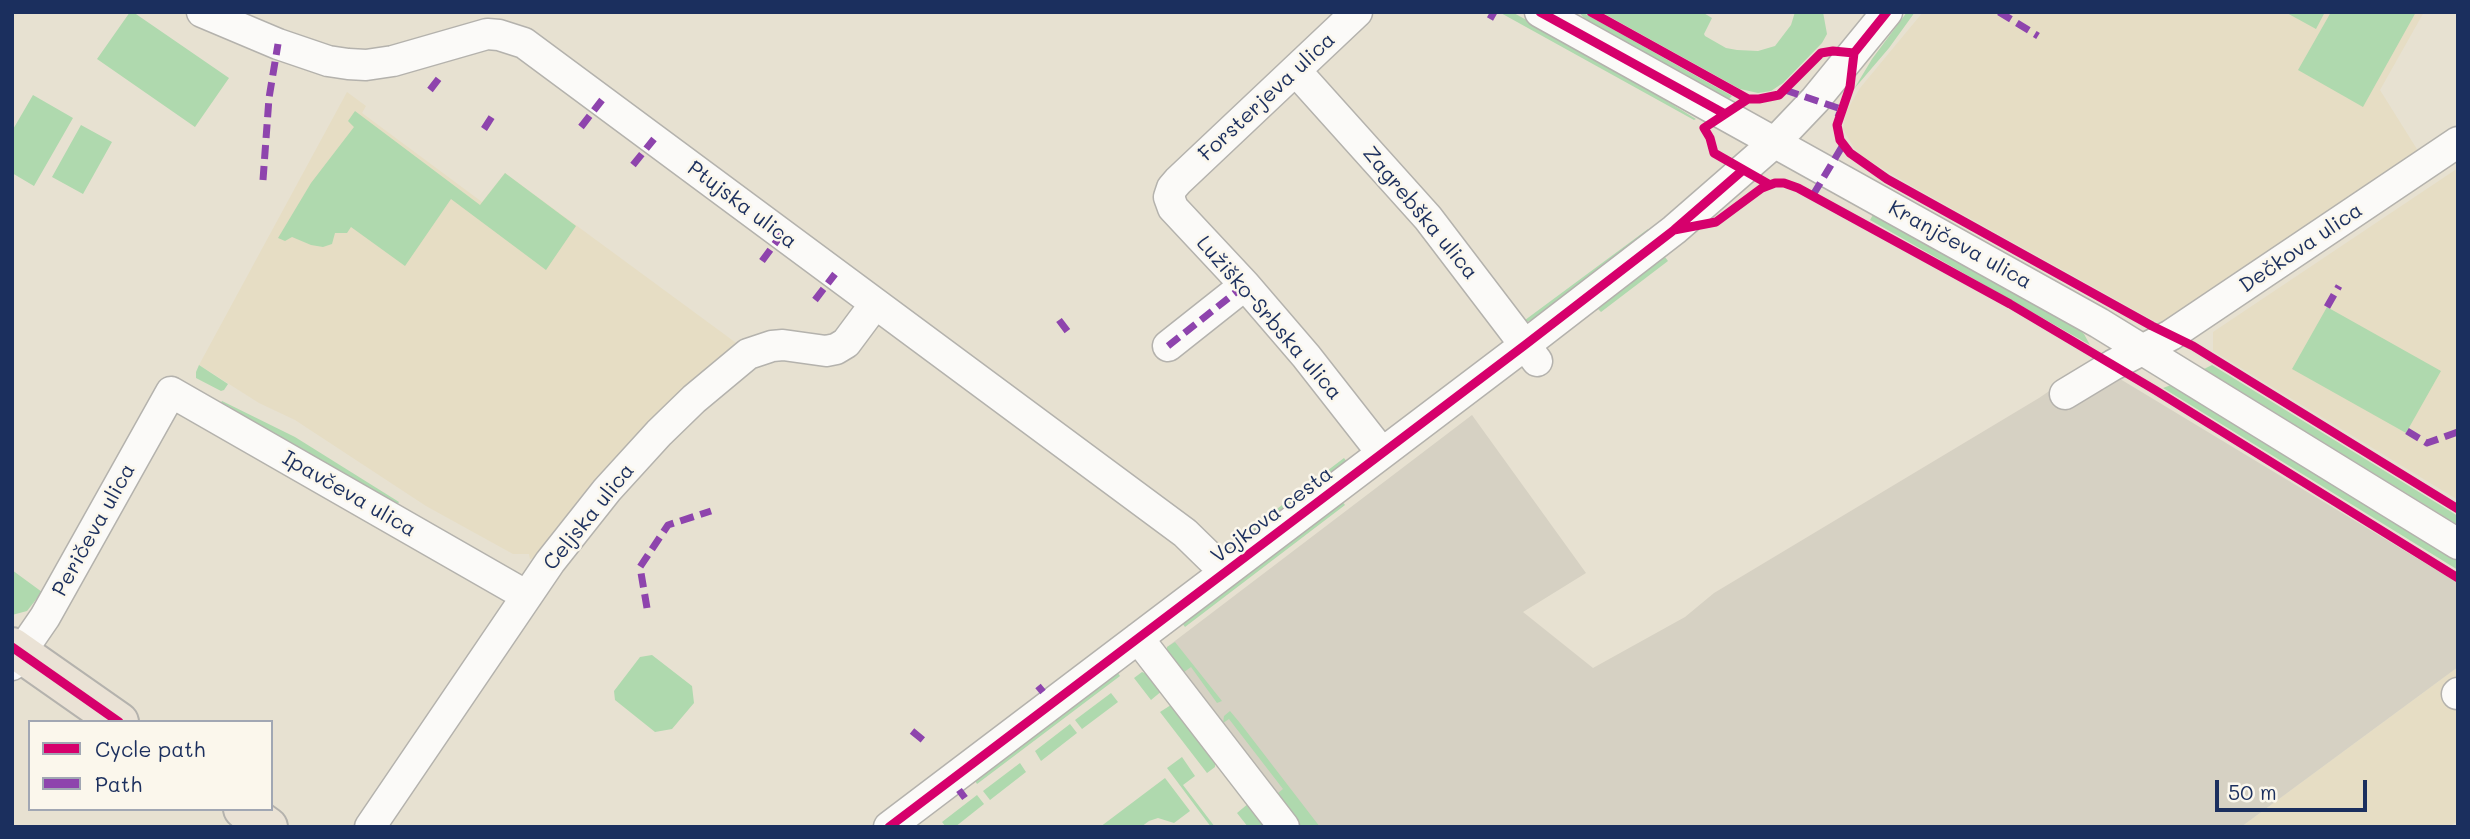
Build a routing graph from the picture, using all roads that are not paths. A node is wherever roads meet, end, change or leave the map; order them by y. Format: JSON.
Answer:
{"nodes":[{"id":1,"x":202,"y":12,"type":"edge"},
{"id":2,"x":1357,"y":12,"type":"edge"},
{"id":3,"x":1540,"y":12,"type":"edge"},
{"id":4,"x":1887,"y":12,"type":"edge"},
{"id":5,"x":1296,"y":71,"type":"junction"},
{"id":6,"x":1775,"y":142,"type":"junction"},
{"id":7,"x":2458,"y":142,"type":"edge"},
{"id":8,"x":1178,"y":181,"type":"joint"},
{"id":9,"x":1245,"y":285,"type":"junction"},
{"id":10,"x":876,"y":304,"type":"junction"},
{"id":11,"x":1168,"y":346,"type":"dead end"},
{"id":12,"x":2143,"y":350,"type":"junction"},
{"id":13,"x":1531,"y":353,"type":"junction"},
{"id":14,"x":171,"y":392,"type":"joint"},
{"id":15,"x":2064,"y":394,"type":"dead end"},
{"id":16,"x":1382,"y":453,"type":"junction"},
{"id":17,"x":2458,"y":544,"type":"edge"},
{"id":18,"x":1225,"y":572,"type":"junction"},
{"id":19,"x":527,"y":596,"type":"junction"},
{"id":20,"x":1138,"y":638,"type":"junction"},
{"id":21,"x":15,"y":655,"type":"edge"},
{"id":22,"x":116,"y":720,"type":"edge"},
{"id":23,"x":246,"y":811,"type":"edge"},
{"id":24,"x":268,"y":827,"type":"edge"},
{"id":25,"x":370,"y":827,"type":"edge"},
{"id":26,"x":889,"y":827,"type":"edge"},
{"id":27,"x":1284,"y":827,"type":"edge"}],
"edges":[{"from":1,"to":10,"type":"street","name":"Ptujska ulica"},
{"from":2,"to":5,"type":"street","name":"Forsterjeva ulica"},
{"from":3,"to":6,"type":"street","name":"Kranjčeva ulica"},
{"from":4,"to":6,"type":"street","name":"Vojkova cesta"},
{"from":5,"to":8,"type":"street","name":"Forsterjeva ulica"},
{"from":5,"to":13,"type":"street","name":"Zagrebška ulica"},
{"from":6,"to":12,"type":"street","name":"Kranjčeva ulica"},
{"from":6,"to":13,"type":"street","name":"Vojkova cesta"},
{"from":7,"to":12,"type":"street","name":"Dečkova ulica"},
{"from":8,"to":9,"type":"street","name":"Lužiško-Srbska ulica"},
{"from":9,"to":11,"type":"street"},
{"from":9,"to":16,"type":"street","name":"Lužiško-Srbska ulica"},
{"from":10,"to":18,"type":"street","name":"Ptujska ulica"},
{"from":10,"to":19,"type":"street","name":"Celjska ulica"},
{"from":12,"to":15,"type":"street"},
{"from":12,"to":17,"type":"street","name":"Kranjčeva ulica"},
{"from":13,"to":16,"type":"street","name":"Vojkova cesta"},
{"from":14,"to":19,"type":"street","name":"Ipavčeva ulica"},
{"from":14,"to":21,"type":"street","name":"Peričeva ulica"},
{"from":16,"to":18,"type":"street","name":"Vojkova cesta"},
{"from":18,"to":20,"type":"street","name":"Vojkova cesta"},
{"from":19,"to":25,"type":"street","name":"Celjska ulica"},
{"from":20,"to":26,"type":"street","name":"Vojkova cesta"},
{"from":20,"to":27,"type":"street"},
{"from":21,"to":22,"type":"main road"},
{"from":23,"to":24,"type":"main road"}]}
